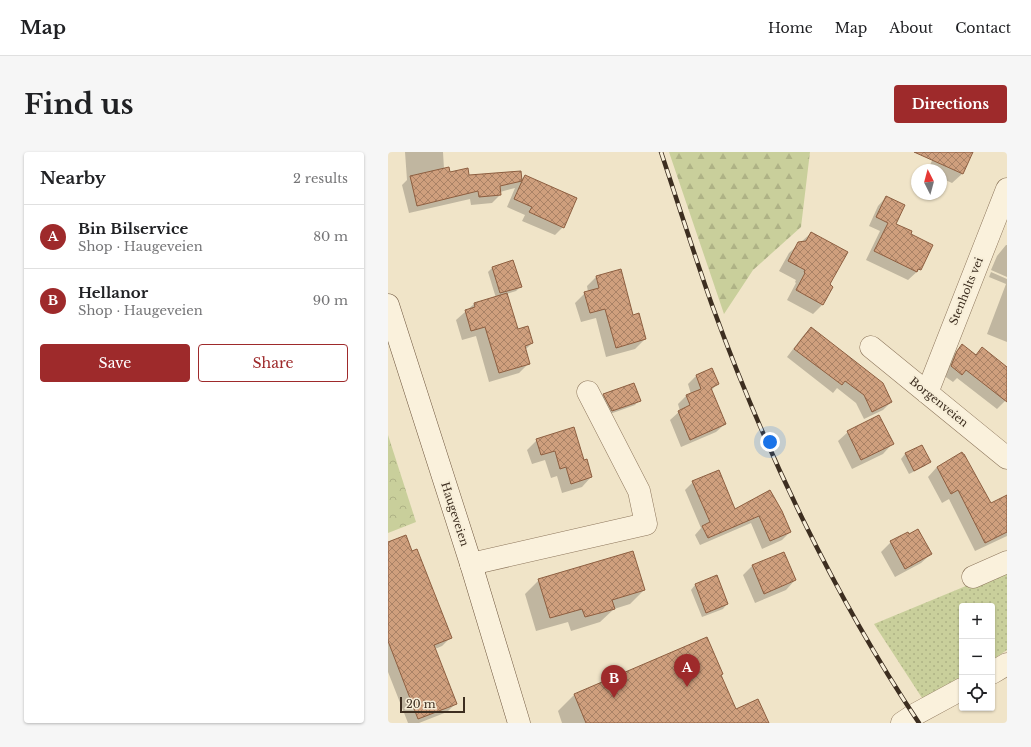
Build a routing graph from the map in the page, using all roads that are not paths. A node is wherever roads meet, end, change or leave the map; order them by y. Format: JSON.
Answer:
{"nodes":[{"id":1,"x":1007,"y":189,"type":"edge"},
{"id":2,"x":388,"y":305,"type":"edge"},
{"id":3,"x":871,"y":347,"type":"dead end"},
{"id":4,"x":588,"y":392,"type":"dead end"},
{"id":5,"x":927,"y":393,"type":"junction"},
{"id":6,"x":1007,"y":458,"type":"edge"},
{"id":7,"x":1007,"y":562,"type":"edge"},
{"id":8,"x":471,"y":564,"type":"junction"},
{"id":9,"x":973,"y":577,"type":"dead end"},
{"id":10,"x":1007,"y":664,"type":"edge"},
{"id":11,"x":995,"y":671,"type":"edge"},
{"id":12,"x":959,"y":691,"type":"edge"},
{"id":13,"x":519,"y":723,"type":"edge"},
{"id":14,"x":902,"y":723,"type":"edge"}],
"edges":[{"from":1,"to":5,"type":"street","name":"Stenholts vei"},
{"from":2,"to":8,"type":"street","name":"Haugeveien"},
{"from":3,"to":5,"type":"street","name":"Borgenveien"},
{"from":4,"to":8,"type":"street"},
{"from":5,"to":6,"type":"street","name":"Borgenveien"},
{"from":7,"to":9,"type":"street"},
{"from":8,"to":13,"type":"street","name":"Haugeveien"},
{"from":10,"to":11,"type":"street"},
{"from":12,"to":14,"type":"street"}]}
